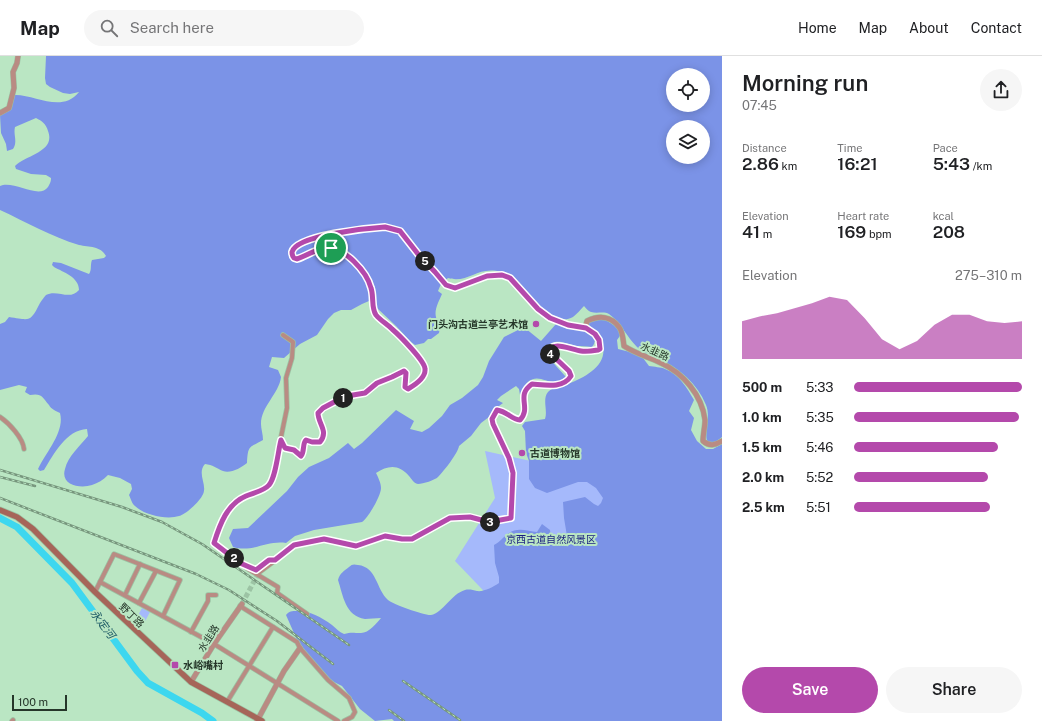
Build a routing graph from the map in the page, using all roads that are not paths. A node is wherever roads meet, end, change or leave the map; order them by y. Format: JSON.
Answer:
{"nodes":[{"id":1,"x":18,"y":56,"type":"edge"},
{"id":2,"x":0,"y":113,"type":"edge"},
{"id":3,"x":586,"y":328,"type":"junction"},
{"id":4,"x":283,"y":336,"type":"dead end"},
{"id":5,"x":0,"y":416,"type":"edge"},
{"id":6,"x":281,"y":440,"type":"junction"},
{"id":7,"x":722,"y":441,"type":"edge"},
{"id":8,"x":24,"y":449,"type":"dead end"},
{"id":9,"x":0,"y":510,"type":"edge"},
{"id":10,"x":275,"y":560,"type":"junction"},
{"id":11,"x":240,"y":563,"type":"junction"},
{"id":12,"x":140,"y":564,"type":"junction"},
{"id":13,"x":156,"y":571,"type":"junction"},
{"id":14,"x":259,"y":572,"type":"tunnel mouth"},
{"id":15,"x":100,"y":582,"type":"junction"},
{"id":16,"x":95,"y":592,"type":"junction"},
{"id":17,"x":125,"y":595,"type":"junction"},
{"id":18,"x":216,"y":595,"type":"dead end"},
{"id":19,"x":139,"y":603,"type":"junction"},
{"id":20,"x":241,"y":605,"type":"joint"},
{"id":21,"x":307,"y":614,"type":"dead end"},
{"id":22,"x":163,"y":616,"type":"junction"},
{"id":23,"x":273,"y":627,"type":"junction"},
{"id":24,"x":191,"y":632,"type":"junction"},
{"id":25,"x":214,"y":644,"type":"junction"},
{"id":26,"x":300,"y":648,"type":"junction"},
{"id":27,"x":248,"y":666,"type":"junction"},
{"id":28,"x":191,"y":682,"type":"junction"},
{"id":29,"x":277,"y":684,"type":"junction"},
{"id":30,"x":227,"y":702,"type":"junction"},
{"id":31,"x":259,"y":720,"type":"edge"},
{"id":32,"x":338,"y":721,"type":"edge"},
{"id":33,"x":344,"y":721,"type":"edge"}],
"edges":[{"from":1,"to":2,"type":"street"},
{"from":3,"to":6,"type":"street"},
{"from":3,"to":7,"type":"street","name":"水韭路"},
{"from":3,"to":10,"type":"street"},
{"from":4,"to":6,"type":"street"},
{"from":5,"to":8,"type":"street"},
{"from":6,"to":11,"type":"street"},
{"from":9,"to":16,"type":"main road","name":"野丁路"},
{"from":10,"to":11,"type":"street"},
{"from":10,"to":14,"type":"street"},
{"from":11,"to":21,"type":"street"},
{"from":12,"to":13,"type":"street"},
{"from":12,"to":15,"type":"street"},
{"from":12,"to":17,"type":"street"},
{"from":13,"to":19,"type":"street"},
{"from":13,"to":22,"type":"street"},
{"from":15,"to":16,"type":"street"},
{"from":15,"to":17,"type":"street"},
{"from":16,"to":28,"type":"main road","name":"野丁路"},
{"from":17,"to":19,"type":"street"},
{"from":18,"to":24,"type":"street"},
{"from":19,"to":22,"type":"street"},
{"from":20,"to":23,"type":"street"},
{"from":20,"to":25,"type":"street","name":"水韭路"},
{"from":22,"to":24,"type":"street"},
{"from":23,"to":26,"type":"street"},
{"from":23,"to":27,"type":"street"},
{"from":24,"to":25,"type":"street"},
{"from":25,"to":27,"type":"street"},
{"from":25,"to":28,"type":"street","name":"水韭路"},
{"from":26,"to":29,"type":"street"},
{"from":26,"to":33,"type":"street"},
{"from":27,"to":29,"type":"street"},
{"from":27,"to":30,"type":"street"},
{"from":28,"to":30,"type":"main road","name":"野丁路"},
{"from":29,"to":31,"type":"street"},
{"from":29,"to":32,"type":"street"},
{"from":30,"to":31,"type":"main road","name":"野丁路"}]}
